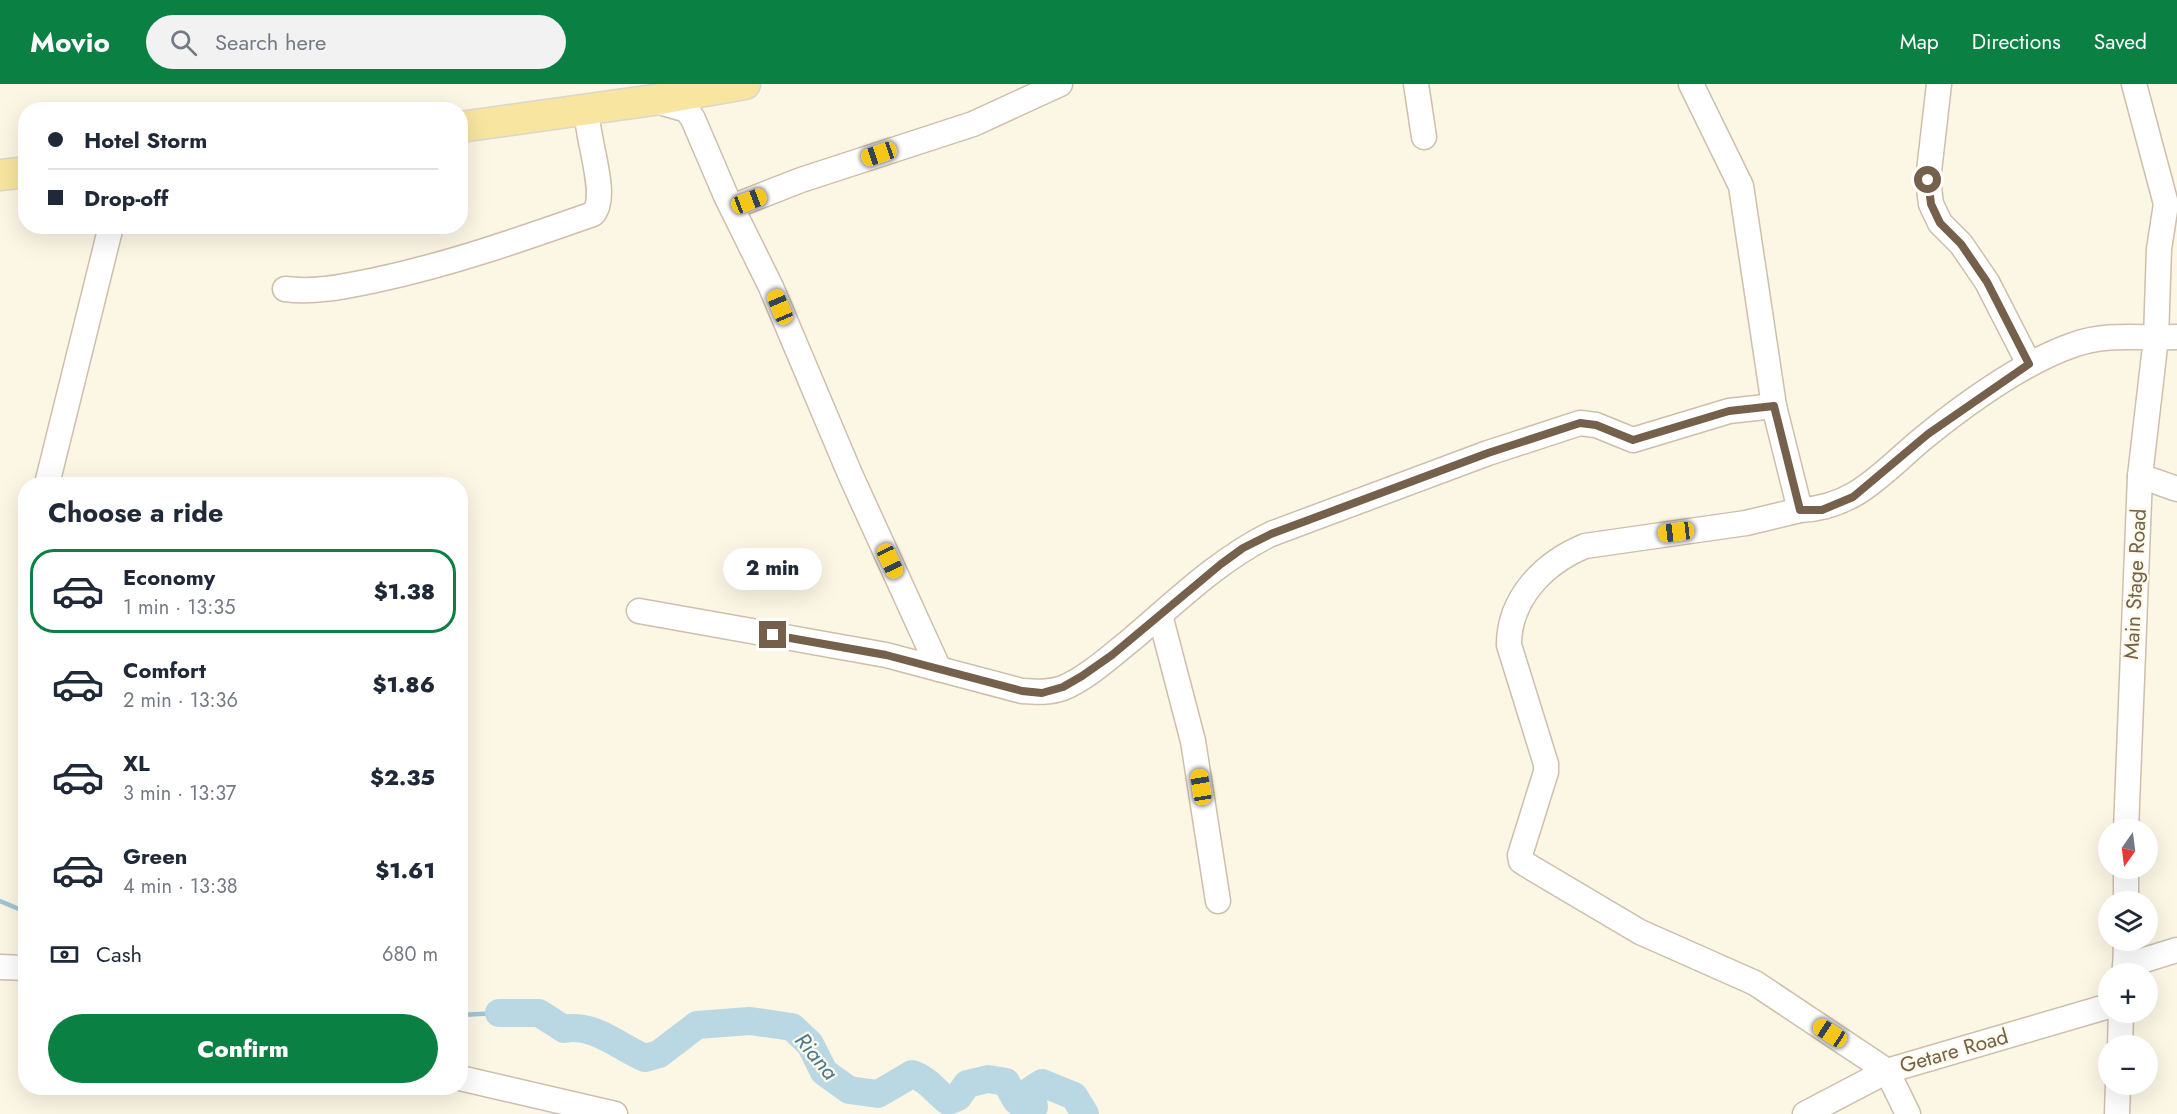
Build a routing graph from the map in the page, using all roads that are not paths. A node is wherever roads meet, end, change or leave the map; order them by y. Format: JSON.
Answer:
{"nodes":[{"id":1,"x":743,"y":84,"type":"edge"},
{"id":2,"x":1060,"y":84,"type":"edge"},
{"id":3,"x":1416,"y":84,"type":"edge"},
{"id":4,"x":1691,"y":84,"type":"edge"},
{"id":5,"x":1939,"y":84,"type":"edge"},
{"id":6,"x":2134,"y":84,"type":"edge"},
{"id":7,"x":654,"y":100,"type":"junction"},
{"id":8,"x":587,"y":109,"type":"junction"},
{"id":9,"x":468,"y":126,"type":"edge"},
{"id":10,"x":1424,"y":137,"type":"dead end"},
{"id":11,"x":18,"y":173,"type":"edge"},
{"id":12,"x":0,"y":175,"type":"edge"},
{"id":13,"x":732,"y":207,"type":"junction"},
{"id":14,"x":109,"y":234,"type":"edge"},
{"id":15,"x":285,"y":289,"type":"dead end"},
{"id":16,"x":2166,"y":338,"type":"edge"},
{"id":17,"x":2029,"y":364,"type":"junction"},
{"id":18,"x":1774,"y":406,"type":"junction"},
{"id":19,"x":2140,"y":476,"type":"junction"},
{"id":20,"x":48,"y":477,"type":"edge"},
{"id":21,"x":2177,"y":489,"type":"edge"},
{"id":22,"x":1800,"y":510,"type":"junction"},
{"id":23,"x":639,"y":611,"type":"dead end"},
{"id":24,"x":1160,"y":615,"type":"junction"},
{"id":25,"x":939,"y":669,"type":"junction"},
{"id":26,"x":2126,"y":819,"type":"edge"},
{"id":27,"x":1218,"y":901,"type":"dead end"},
{"id":28,"x":2177,"y":950,"type":"edge"},
{"id":29,"x":2143,"y":963,"type":"edge"},
{"id":30,"x":0,"y":967,"type":"edge"},
{"id":31,"x":18,"y":968,"type":"edge"},
{"id":32,"x":2098,"y":1009,"type":"edge"},
{"id":33,"x":1887,"y":1071,"type":"junction"},
{"id":34,"x":468,"y":1079,"type":"edge"},
{"id":35,"x":2118,"y":1095,"type":"edge"},
{"id":36,"x":615,"y":1114,"type":"edge"},
{"id":37,"x":1805,"y":1114,"type":"edge"},
{"id":38,"x":1908,"y":1114,"type":"edge"},
{"id":39,"x":2117,"y":1114,"type":"edge"}],
"edges":[{"from":1,"to":7,"type":"main road"},
{"from":2,"to":13,"type":"street"},
{"from":3,"to":10,"type":"street"},
{"from":4,"to":18,"type":"street"},
{"from":5,"to":17,"type":"street"},
{"from":6,"to":16,"type":"street","name":"Main Stage Road"},
{"from":7,"to":8,"type":"main road"},
{"from":7,"to":13,"type":"street"},
{"from":8,"to":9,"type":"main road"},
{"from":8,"to":15,"type":"street"},
{"from":11,"to":12,"type":"main road"},
{"from":13,"to":25,"type":"street"},
{"from":14,"to":20,"type":"street"},
{"from":16,"to":17,"type":"street"},
{"from":16,"to":19,"type":"street","name":"Main Stage Road"},
{"from":17,"to":22,"type":"street"},
{"from":18,"to":22,"type":"street"},
{"from":18,"to":24,"type":"street"},
{"from":19,"to":21,"type":"street"},
{"from":19,"to":26,"type":"street","name":"Main Stage Road"},
{"from":22,"to":33,"type":"street"},
{"from":23,"to":25,"type":"street"},
{"from":24,"to":25,"type":"street"},
{"from":24,"to":27,"type":"street"},
{"from":28,"to":29,"type":"street"},
{"from":30,"to":31,"type":"street"},
{"from":32,"to":33,"type":"street","name":"Getare Road"},
{"from":33,"to":37,"type":"street","name":"Getare Road"},
{"from":33,"to":38,"type":"street"},
{"from":34,"to":36,"type":"street"},
{"from":35,"to":39,"type":"street"}]}
